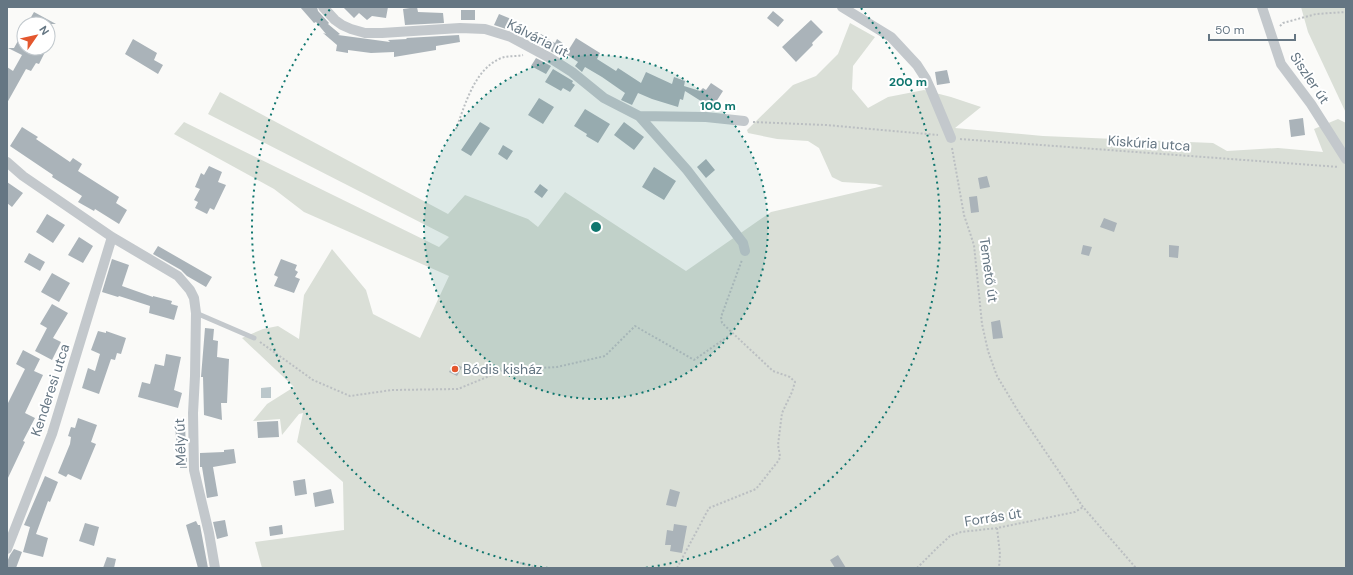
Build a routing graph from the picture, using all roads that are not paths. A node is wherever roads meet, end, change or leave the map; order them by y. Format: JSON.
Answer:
{"nodes":[{"id":1,"x":322,"y":7,"type":"edge"},
{"id":2,"x":842,"y":7,"type":"edge"},
{"id":3,"x":1262,"y":7,"type":"edge"},
{"id":4,"x":639,"y":116,"type":"junction"},
{"id":5,"x":744,"y":121,"type":"road end"},
{"id":6,"x":951,"y":138,"type":"road end"},
{"id":7,"x":1346,"y":159,"type":"edge"},
{"id":8,"x":7,"y":162,"type":"edge"},
{"id":9,"x":112,"y":237,"type":"junction"},
{"id":10,"x":744,"y":247,"type":"road end"},
{"id":11,"x":196,"y":313,"type":"junction"},
{"id":12,"x":254,"y":338,"type":"road end"},
{"id":13,"x":7,"y":549,"type":"edge"},
{"id":14,"x":215,"y":568,"type":"edge"}],
"edges":[{"from":1,"to":4,"type":"street","name":"Kálvária út"},
{"from":2,"to":6,"type":"street"},
{"from":3,"to":7,"type":"street","name":"Siszler út"},
{"from":4,"to":5,"type":"street","name":"Kálvária út"},
{"from":4,"to":10,"type":"street","name":"Kálvária út"},
{"from":8,"to":9,"type":"street","name":"Mély út"},
{"from":9,"to":11,"type":"street","name":"Mély út"},
{"from":9,"to":13,"type":"street","name":"Kenderesi utca"},
{"from":11,"to":12,"type":"lane"},
{"from":11,"to":14,"type":"street","name":"Mély út"}]}
